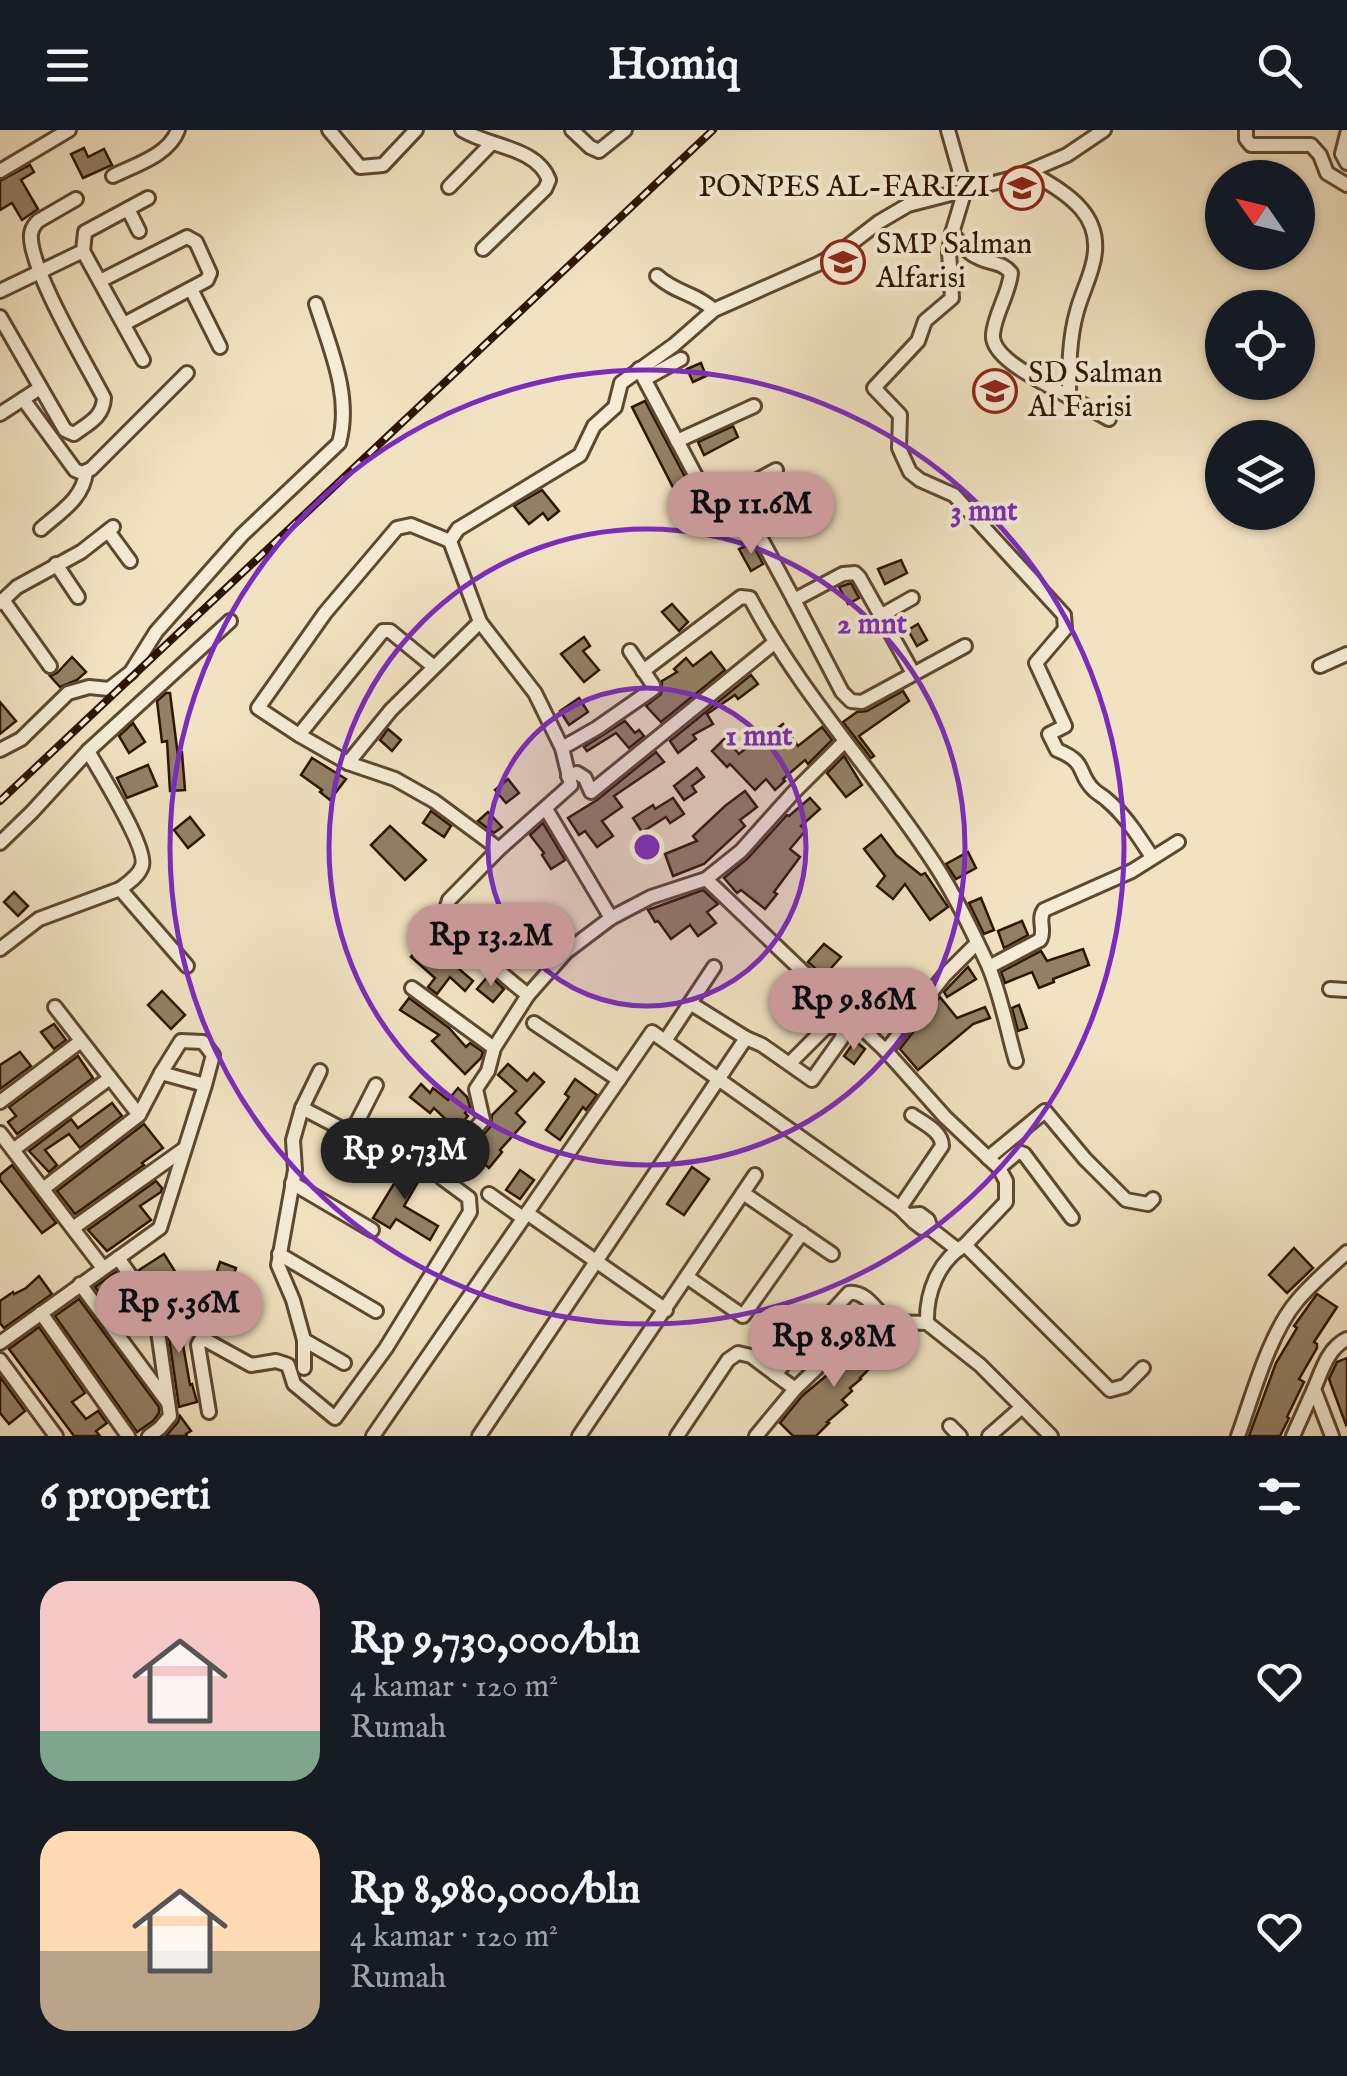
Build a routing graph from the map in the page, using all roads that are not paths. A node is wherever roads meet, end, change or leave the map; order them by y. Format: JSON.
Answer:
{"nodes":[{"id":1,"x":69,"y":130,"type":"edge"},
{"id":2,"x":178,"y":130,"type":"edge"},
{"id":3,"x":416,"y":130,"type":"edge"},
{"id":4,"x":462,"y":130,"type":"edge"},
{"id":5,"x":572,"y":130,"type":"edge"},
{"id":6,"x":625,"y":130,"type":"edge"},
{"id":7,"x":948,"y":130,"type":"edge"},
{"id":8,"x":1104,"y":130,"type":"edge"},
{"id":9,"x":1246,"y":130,"type":"edge"},
{"id":10,"x":332,"y":131,"type":"edge"},
{"id":11,"x":1347,"y":134,"type":"edge"},
{"id":12,"x":491,"y":144,"type":"junction"},
{"id":13,"x":1347,"y":163,"type":"edge"},
{"id":14,"x":0,"y":170,"type":"edge"},
{"id":15,"x":1030,"y":172,"type":"junction"},
{"id":16,"x":113,"y":176,"type":"dead end"},
{"id":17,"x":1347,"y":185,"type":"edge"},
{"id":18,"x":449,"y":187,"type":"dead end"},
{"id":19,"x":965,"y":190,"type":"junction"},
{"id":20,"x":148,"y":198,"type":"dead end"},
{"id":21,"x":76,"y":199,"type":"dead end"},
{"id":22,"x":128,"y":209,"type":"junction"},
{"id":23,"x":140,"y":231,"type":"dead end"},
{"id":24,"x":952,"y":233,"type":"junction"},
{"id":25,"x":483,"y":249,"type":"dead end"},
{"id":26,"x":83,"y":251,"type":"junction"},
{"id":27,"x":38,"y":271,"type":"junction"},
{"id":28,"x":657,"y":276,"type":"dead end"},
{"id":29,"x":100,"y":280,"type":"junction"},
{"id":30,"x":191,"y":289,"type":"junction"},
{"id":31,"x":0,"y":291,"type":"edge"},
{"id":32,"x":316,"y":304,"type":"dead end"},
{"id":33,"x":714,"y":310,"type":"junction"},
{"id":34,"x":0,"y":317,"type":"edge"},
{"id":35,"x":124,"y":324,"type":"junction"},
{"id":36,"x":220,"y":347,"type":"dead end"},
{"id":37,"x":681,"y":359,"type":"dead end"},
{"id":38,"x":144,"y":360,"type":"dead end"},
{"id":39,"x":187,"y":373,"type":"dead end"},
{"id":40,"x":642,"y":374,"type":"junction"},
{"id":41,"x":40,"y":388,"type":"junction"},
{"id":42,"x":1070,"y":397,"type":"junction"},
{"id":43,"x":23,"y":398,"type":"junction"},
{"id":44,"x":754,"y":406,"type":"dead end"},
{"id":45,"x":0,"y":414,"type":"edge"},
{"id":46,"x":1109,"y":419,"type":"dead end"},
{"id":47,"x":677,"y":441,"type":"junction"},
{"id":48,"x":776,"y":470,"type":"dead end"},
{"id":49,"x":86,"y":472,"type":"junction"},
{"id":50,"x":736,"y":492,"type":"junction"},
{"id":51,"x":41,"y":529,"type":"dead end"},
{"id":52,"x":450,"y":541,"type":"junction"},
{"id":53,"x":130,"y":562,"type":"dead end"},
{"id":54,"x":56,"y":564,"type":"junction"},
{"id":55,"x":78,"y":597,"type":"dead end"},
{"id":56,"x":912,"y":598,"type":"dead end"},
{"id":57,"x":794,"y":600,"type":"junction"},
{"id":58,"x":2,"y":601,"type":"edge"},
{"id":59,"x":882,"y":615,"type":"junction"},
{"id":60,"x":479,"y":618,"type":"junction"},
{"id":61,"x":230,"y":621,"type":"dead end"},
{"id":62,"x":461,"y":629,"type":"dead end"},
{"id":63,"x":774,"y":643,"type":"junction"},
{"id":64,"x":966,"y":646,"type":"dead end"},
{"id":65,"x":630,"y":651,"type":"dead end"},
{"id":66,"x":1347,"y":654,"type":"edge"},
{"id":67,"x":50,"y":666,"type":"dead end"},
{"id":68,"x":1320,"y":666,"type":"dead end"},
{"id":69,"x":434,"y":668,"type":"junction"},
{"id":70,"x":643,"y":671,"type":"junction"},
{"id":71,"x":914,"y":673,"type":"junction"},
{"id":72,"x":299,"y":735,"type":"junction"},
{"id":73,"x":844,"y":742,"type":"junction"},
{"id":74,"x":562,"y":748,"type":"junction"},
{"id":75,"x":0,"y":750,"type":"edge"},
{"id":76,"x":88,"y":751,"type":"junction"},
{"id":77,"x":348,"y":762,"type":"junction"},
{"id":78,"x":568,"y":776,"type":"junction"},
{"id":79,"x":546,"y":808,"type":"junction"},
{"id":80,"x":1178,"y":842,"type":"dead end"},
{"id":81,"x":0,"y":843,"type":"edge"},
{"id":82,"x":499,"y":849,"type":"junction"},
{"id":83,"x":1152,"y":857,"type":"junction"},
{"id":84,"x":706,"y":879,"type":"junction"},
{"id":85,"x":120,"y":889,"type":"junction"},
{"id":86,"x":611,"y":918,"type":"junction"},
{"id":87,"x":976,"y":944,"type":"junction"},
{"id":88,"x":0,"y":948,"type":"edge"},
{"id":89,"x":187,"y":966,"type":"dead end"},
{"id":90,"x":714,"y":967,"type":"dead end"},
{"id":91,"x":989,"y":967,"type":"junction"},
{"id":92,"x":412,"y":988,"type":"dead end"},
{"id":93,"x":1330,"y":989,"type":"dead end"},
{"id":94,"x":1347,"y":990,"type":"edge"},
{"id":95,"x":528,"y":995,"type":"junction"},
{"id":96,"x":690,"y":1003,"type":"junction"},
{"id":97,"x":55,"y":1007,"type":"dead end"},
{"id":98,"x":534,"y":1023,"type":"dead end"},
{"id":99,"x":746,"y":1038,"type":"junction"},
{"id":100,"x":81,"y":1041,"type":"junction"},
{"id":101,"x":665,"y":1041,"type":"junction"},
{"id":102,"x":494,"y":1048,"type":"junction"},
{"id":103,"x":886,"y":1050,"type":"junction"},
{"id":104,"x":1016,"y":1061,"type":"dead end"},
{"id":105,"x":789,"y":1064,"type":"junction"},
{"id":106,"x":320,"y":1071,"type":"dead end"},
{"id":107,"x":161,"y":1073,"type":"junction"},
{"id":108,"x":110,"y":1078,"type":"junction"},
{"id":109,"x":718,"y":1079,"type":"junction"},
{"id":110,"x":619,"y":1080,"type":"junction"},
{"id":111,"x":205,"y":1085,"type":"junction"},
{"id":112,"x":376,"y":1085,"type":"dead end"},
{"id":113,"x":0,"y":1102,"type":"edge"},
{"id":114,"x":302,"y":1108,"type":"junction"},
{"id":115,"x":912,"y":1114,"type":"dead end"},
{"id":116,"x":139,"y":1115,"type":"junction"},
{"id":117,"x":0,"y":1133,"type":"edge"},
{"id":118,"x":351,"y":1134,"type":"junction"},
{"id":119,"x":184,"y":1149,"type":"junction"},
{"id":120,"x":13,"y":1150,"type":"junction"},
{"id":121,"x":450,"y":1158,"type":"junction"},
{"id":122,"x":994,"y":1163,"type":"junction"},
{"id":123,"x":754,"y":1176,"type":"dead end"},
{"id":124,"x":292,"y":1183,"type":"junction"},
{"id":125,"x":44,"y":1190,"type":"junction"},
{"id":126,"x":743,"y":1193,"type":"junction"},
{"id":127,"x":489,"y":1194,"type":"dead end"},
{"id":128,"x":1153,"y":1198,"type":"dead end"},
{"id":129,"x":904,"y":1211,"type":"junction"},
{"id":130,"x":525,"y":1216,"type":"junction"},
{"id":131,"x":1072,"y":1218,"type":"dead end"},
{"id":132,"x":72,"y":1228,"type":"junction"},
{"id":133,"x":372,"y":1230,"type":"dead end"},
{"id":134,"x":802,"y":1233,"type":"junction"},
{"id":135,"x":961,"y":1248,"type":"junction"},
{"id":136,"x":1347,"y":1252,"type":"edge"},
{"id":137,"x":279,"y":1254,"type":"junction"},
{"id":138,"x":832,"y":1254,"type":"dead end"},
{"id":139,"x":118,"y":1258,"type":"junction"},
{"id":140,"x":596,"y":1261,"type":"junction"},
{"id":141,"x":102,"y":1268,"type":"junction"},
{"id":142,"x":687,"y":1277,"type":"junction"},
{"id":143,"x":80,"y":1284,"type":"junction"},
{"id":144,"x":376,"y":1310,"type":"dead end"},
{"id":145,"x":666,"y":1310,"type":"junction"},
{"id":146,"x":41,"y":1313,"type":"junction"},
{"id":147,"x":888,"y":1322,"type":"junction"},
{"id":148,"x":927,"y":1323,"type":"junction"},
{"id":149,"x":1347,"y":1339,"type":"edge"},
{"id":150,"x":304,"y":1340,"type":"junction"},
{"id":151,"x":0,"y":1342,"type":"edge"},
{"id":152,"x":0,"y":1360,"type":"edge"},
{"id":153,"x":344,"y":1363,"type":"dead end"},
{"id":154,"x":304,"y":1368,"type":"dead end"},
{"id":155,"x":1143,"y":1368,"type":"dead end"},
{"id":156,"x":776,"y":1374,"type":"junction"},
{"id":157,"x":795,"y":1389,"type":"junction"},
{"id":158,"x":1314,"y":1389,"type":"junction"},
{"id":159,"x":170,"y":1406,"type":"junction"},
{"id":160,"x":1022,"y":1407,"type":"junction"},
{"id":161,"x":209,"y":1412,"type":"dead end"},
{"id":162,"x":56,"y":1436,"type":"edge"},
{"id":163,"x":128,"y":1436,"type":"edge"},
{"id":164,"x":150,"y":1436,"type":"edge"},
{"id":165,"x":373,"y":1436,"type":"edge"},
{"id":166,"x":479,"y":1436,"type":"edge"},
{"id":167,"x":579,"y":1436,"type":"edge"},
{"id":168,"x":677,"y":1436,"type":"edge"},
{"id":169,"x":756,"y":1436,"type":"edge"},
{"id":170,"x":989,"y":1436,"type":"edge"},
{"id":171,"x":1052,"y":1436,"type":"edge"},
{"id":172,"x":1238,"y":1436,"type":"edge"},
{"id":173,"x":1293,"y":1436,"type":"edge"},
{"id":174,"x":1332,"y":1436,"type":"edge"}],
"edges":[{"from":1,"to":14,"type":"street"},
{"from":2,"to":16,"type":"street"},
{"from":3,"to":10,"type":"street"},
{"from":4,"to":12,"type":"street"},
{"from":5,"to":6,"type":"street"},
{"from":7,"to":19,"type":"street"},
{"from":8,"to":15,"type":"street"},
{"from":9,"to":17,"type":"street"},
{"from":11,"to":13,"type":"street"},
{"from":12,"to":18,"type":"street"},
{"from":12,"to":25,"type":"street"},
{"from":15,"to":19,"type":"street"},
{"from":15,"to":42,"type":"street"},
{"from":19,"to":24,"type":"street"},
{"from":19,"to":33,"type":"street"},
{"from":20,"to":22,"type":"street"},
{"from":21,"to":27,"type":"street"},
{"from":22,"to":23,"type":"street"},
{"from":22,"to":26,"type":"street"},
{"from":24,"to":42,"type":"street"},
{"from":24,"to":83,"type":"street"},
{"from":26,"to":27,"type":"street"},
{"from":26,"to":29,"type":"street"},
{"from":27,"to":31,"type":"street"},
{"from":27,"to":41,"type":"street"},
{"from":28,"to":33,"type":"street"},
{"from":29,"to":30,"type":"street"},
{"from":29,"to":35,"type":"street"},
{"from":30,"to":35,"type":"street"},
{"from":30,"to":36,"type":"street"},
{"from":32,"to":75,"type":"street"},
{"from":33,"to":40,"type":"street"},
{"from":34,"to":41,"type":"street"},
{"from":35,"to":38,"type":"street"},
{"from":37,"to":40,"type":"street"},
{"from":39,"to":49,"type":"street"},
{"from":40,"to":47,"type":"street"},
{"from":40,"to":52,"type":"street"},
{"from":41,"to":43,"type":"street"},
{"from":42,"to":46,"type":"street"},
{"from":43,"to":45,"type":"street"},
{"from":43,"to":49,"type":"street"},
{"from":44,"to":47,"type":"street"},
{"from":47,"to":50,"type":"street"},
{"from":48,"to":50,"type":"street"},
{"from":49,"to":51,"type":"street"},
{"from":50,"to":57,"type":"street"},
{"from":52,"to":60,"type":"street"},
{"from":52,"to":72,"type":"street"},
{"from":53,"to":54,"type":"street"},
{"from":54,"to":55,"type":"street"},
{"from":54,"to":58,"type":"street"},
{"from":56,"to":59,"type":"street"},
{"from":57,"to":59,"type":"street"},
{"from":57,"to":71,"type":"street"},
{"from":58,"to":67,"type":"street"},
{"from":59,"to":71,"type":"street"},
{"from":60,"to":62,"type":"street"},
{"from":60,"to":69,"type":"street"},
{"from":60,"to":74,"type":"street"},
{"from":61,"to":76,"type":"street"},
{"from":63,"to":70,"type":"street"},
{"from":63,"to":73,"type":"street"},
{"from":63,"to":78,"type":"street"},
{"from":64,"to":71,"type":"street"},
{"from":65,"to":70,"type":"street"},
{"from":66,"to":68,"type":"street"},
{"from":69,"to":72,"type":"street"},
{"from":69,"to":77,"type":"street"},
{"from":70,"to":74,"type":"street"},
{"from":72,"to":77,"type":"street"},
{"from":73,"to":84,"type":"street"},
{"from":73,"to":87,"type":"street"},
{"from":74,"to":78,"type":"street"},
{"from":76,"to":81,"type":"street"},
{"from":76,"to":85,"type":"street"},
{"from":77,"to":82,"type":"street"},
{"from":78,"to":79,"type":"street"},
{"from":79,"to":82,"type":"street"},
{"from":79,"to":86,"type":"street"},
{"from":80,"to":83,"type":"street"},
{"from":82,"to":95,"type":"street"},
{"from":83,"to":91,"type":"street"},
{"from":84,"to":86,"type":"street"},
{"from":84,"to":103,"type":"street"},
{"from":85,"to":88,"type":"street"},
{"from":85,"to":89,"type":"street"},
{"from":86,"to":95,"type":"street"},
{"from":87,"to":91,"type":"street"},
{"from":87,"to":103,"type":"street"},
{"from":90,"to":96,"type":"street"},
{"from":91,"to":104,"type":"street"},
{"from":92,"to":102,"type":"street"},
{"from":93,"to":94,"type":"street"},
{"from":95,"to":102,"type":"street"},
{"from":96,"to":99,"type":"street"},
{"from":96,"to":101,"type":"street"},
{"from":97,"to":100,"type":"street"},
{"from":98,"to":110,"type":"street"},
{"from":99,"to":105,"type":"street"},
{"from":99,"to":109,"type":"street"},
{"from":100,"to":108,"type":"street"},
{"from":100,"to":113,"type":"street"},
{"from":101,"to":109,"type":"street"},
{"from":101,"to":110,"type":"street"},
{"from":102,"to":121,"type":"street"},
{"from":103,"to":122,"type":"street"},
{"from":105,"to":105,"type":"street"},
{"from":106,"to":114,"type":"street"},
{"from":107,"to":111,"type":"street"},
{"from":107,"to":111,"type":"street"},
{"from":107,"to":116,"type":"street"},
{"from":108,"to":116,"type":"street"},
{"from":108,"to":120,"type":"street"},
{"from":109,"to":129,"type":"street"},
{"from":109,"to":140,"type":"street"},
{"from":110,"to":130,"type":"street"},
{"from":111,"to":119,"type":"street"},
{"from":112,"to":118,"type":"street"},
{"from":114,"to":118,"type":"street"},
{"from":114,"to":124,"type":"street"},
{"from":115,"to":129,"type":"street"},
{"from":116,"to":125,"type":"street"},
{"from":117,"to":120,"type":"street"},
{"from":118,"to":121,"type":"street"},
{"from":119,"to":132,"type":"street"},
{"from":119,"to":139,"type":"street"},
{"from":120,"to":125,"type":"street"},
{"from":121,"to":161,"type":"street"},
{"from":122,"to":128,"type":"street"},
{"from":122,"to":131,"type":"street"},
{"from":122,"to":135,"type":"street"},
{"from":123,"to":126,"type":"street"},
{"from":124,"to":133,"type":"street"},
{"from":124,"to":137,"type":"street"},
{"from":125,"to":132,"type":"street"},
{"from":126,"to":134,"type":"street"},
{"from":126,"to":142,"type":"street"},
{"from":127,"to":130,"type":"street"},
{"from":129,"to":135,"type":"street"},
{"from":130,"to":140,"type":"street"},
{"from":130,"to":165,"type":"street"},
{"from":132,"to":141,"type":"street"},
{"from":134,"to":138,"type":"street"},
{"from":134,"to":142,"type":"street"},
{"from":135,"to":148,"type":"street"},
{"from":135,"to":155,"type":"street"},
{"from":136,"to":172,"type":"street"},
{"from":137,"to":144,"type":"street"},
{"from":137,"to":150,"type":"street"},
{"from":139,"to":141,"type":"street"},
{"from":139,"to":159,"type":"street"},
{"from":140,"to":145,"type":"street"},
{"from":140,"to":166,"type":"street"},
{"from":141,"to":143,"type":"street"},
{"from":142,"to":145,"type":"street"},
{"from":143,"to":146,"type":"street"},
{"from":143,"to":159,"type":"street"},
{"from":145,"to":167,"type":"street"},
{"from":146,"to":151,"type":"street"},
{"from":146,"to":163,"type":"street"},
{"from":147,"to":148,"type":"street"},
{"from":147,"to":156,"type":"street"},
{"from":147,"to":157,"type":"street"},
{"from":148,"to":160,"type":"street"},
{"from":149,"to":158,"type":"street"},
{"from":150,"to":153,"type":"street"},
{"from":150,"to":154,"type":"street"},
{"from":152,"to":162,"type":"street"},
{"from":156,"to":157,"type":"street"},
{"from":156,"to":168,"type":"street"},
{"from":157,"to":169,"type":"street"},
{"from":158,"to":173,"type":"street"},
{"from":158,"to":174,"type":"street"},
{"from":159,"to":164,"type":"street"},
{"from":160,"to":170,"type":"street"},
{"from":160,"to":171,"type":"street"}]}
